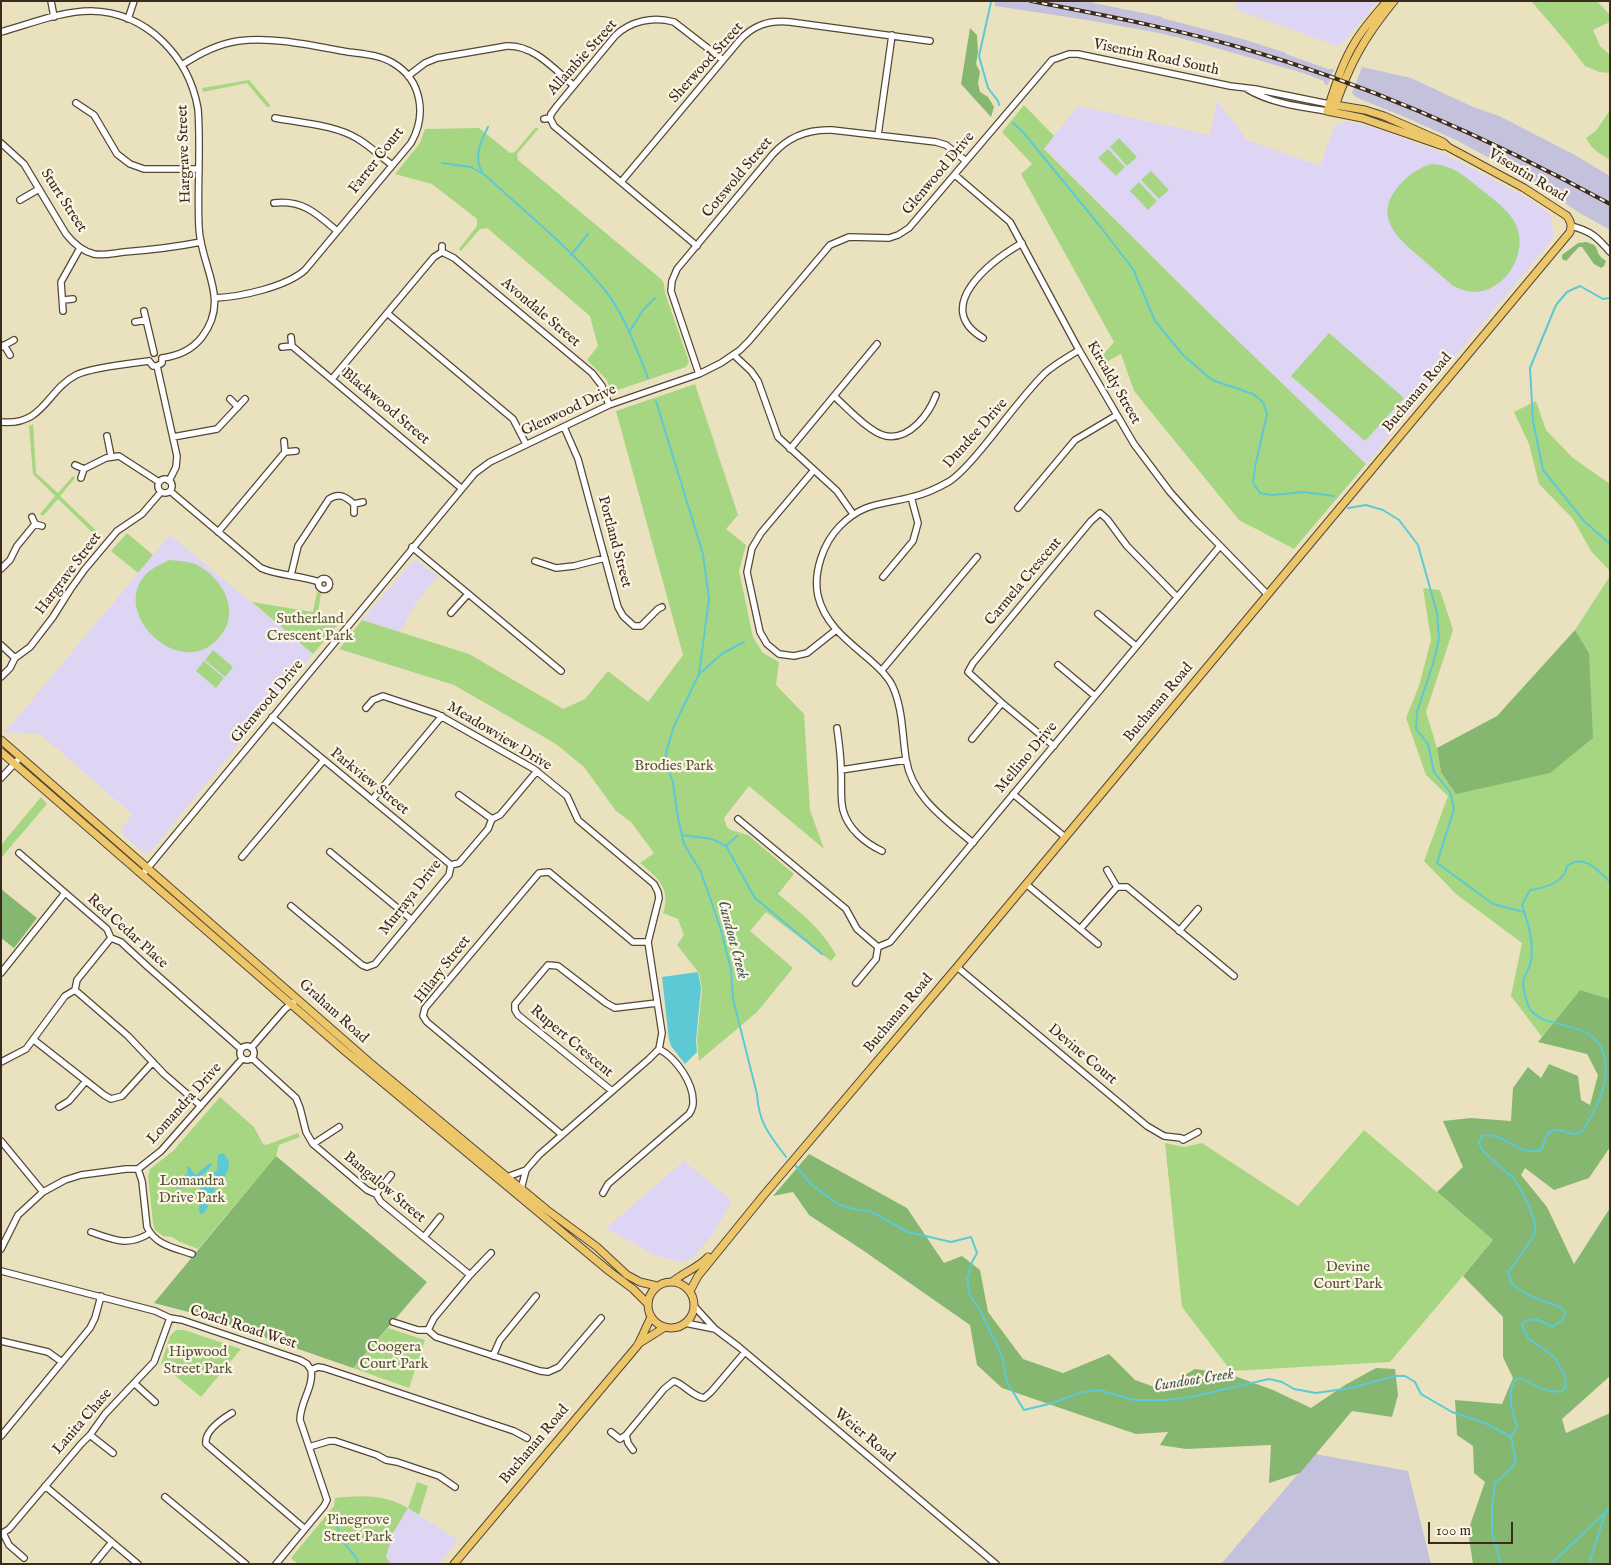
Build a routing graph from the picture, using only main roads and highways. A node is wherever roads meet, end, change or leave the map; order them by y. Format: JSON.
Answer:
{"nodes":[{"id":1,"x":1387,"y":1,"type":"edge"},
{"id":2,"x":1394,"y":1,"type":"edge"},
{"id":3,"x":1331,"y":108,"type":"junction"},
{"id":4,"x":1572,"y":226,"type":"joint"},
{"id":5,"x":1,"y":740,"type":"edge"},
{"id":6,"x":1,"y":752,"type":"edge"},
{"id":7,"x":763,"y":1196,"type":"junction"},
{"id":8,"x":672,"y":1282,"type":"junction"},
{"id":9,"x":657,"y":1286,"type":"junction"},
{"id":10,"x":690,"y":1291,"type":"junction"},
{"id":11,"x":648,"y":1304,"type":"junction"},
{"id":12,"x":652,"y":1316,"type":"junction"},
{"id":13,"x":665,"y":1327,"type":"junction"},
{"id":14,"x":638,"y":1344,"type":"junction"},
{"id":15,"x":454,"y":1564,"type":"edge"}],
"edges":[{"from":1,"to":3,"type":"main road"},
{"from":2,"to":3,"type":"main road"},
{"from":3,"to":4,"type":"main road","name":"Visentin Road"},
{"from":4,"to":7,"type":"main road","name":"Buchanan Road"},
{"from":5,"to":9,"type":"main road","name":"Graham Road"},
{"from":6,"to":11,"type":"main road","name":"Graham Road"},
{"from":7,"to":8,"type":"main road","name":"Buchanan Road"},
{"from":7,"to":10,"type":"main road","name":"Buchanan Road"},
{"from":8,"to":9,"type":"main road"},
{"from":8,"to":10,"type":"main road"},
{"from":9,"to":11,"type":"main road"},
{"from":10,"to":13,"type":"main road"},
{"from":11,"to":12,"type":"main road"},
{"from":12,"to":13,"type":"main road"},
{"from":12,"to":14,"type":"main road","name":"Buchanan Road"},
{"from":13,"to":14,"type":"main road","name":"Buchanan Road"},
{"from":14,"to":15,"type":"main road","name":"Buchanan Road"}]}
